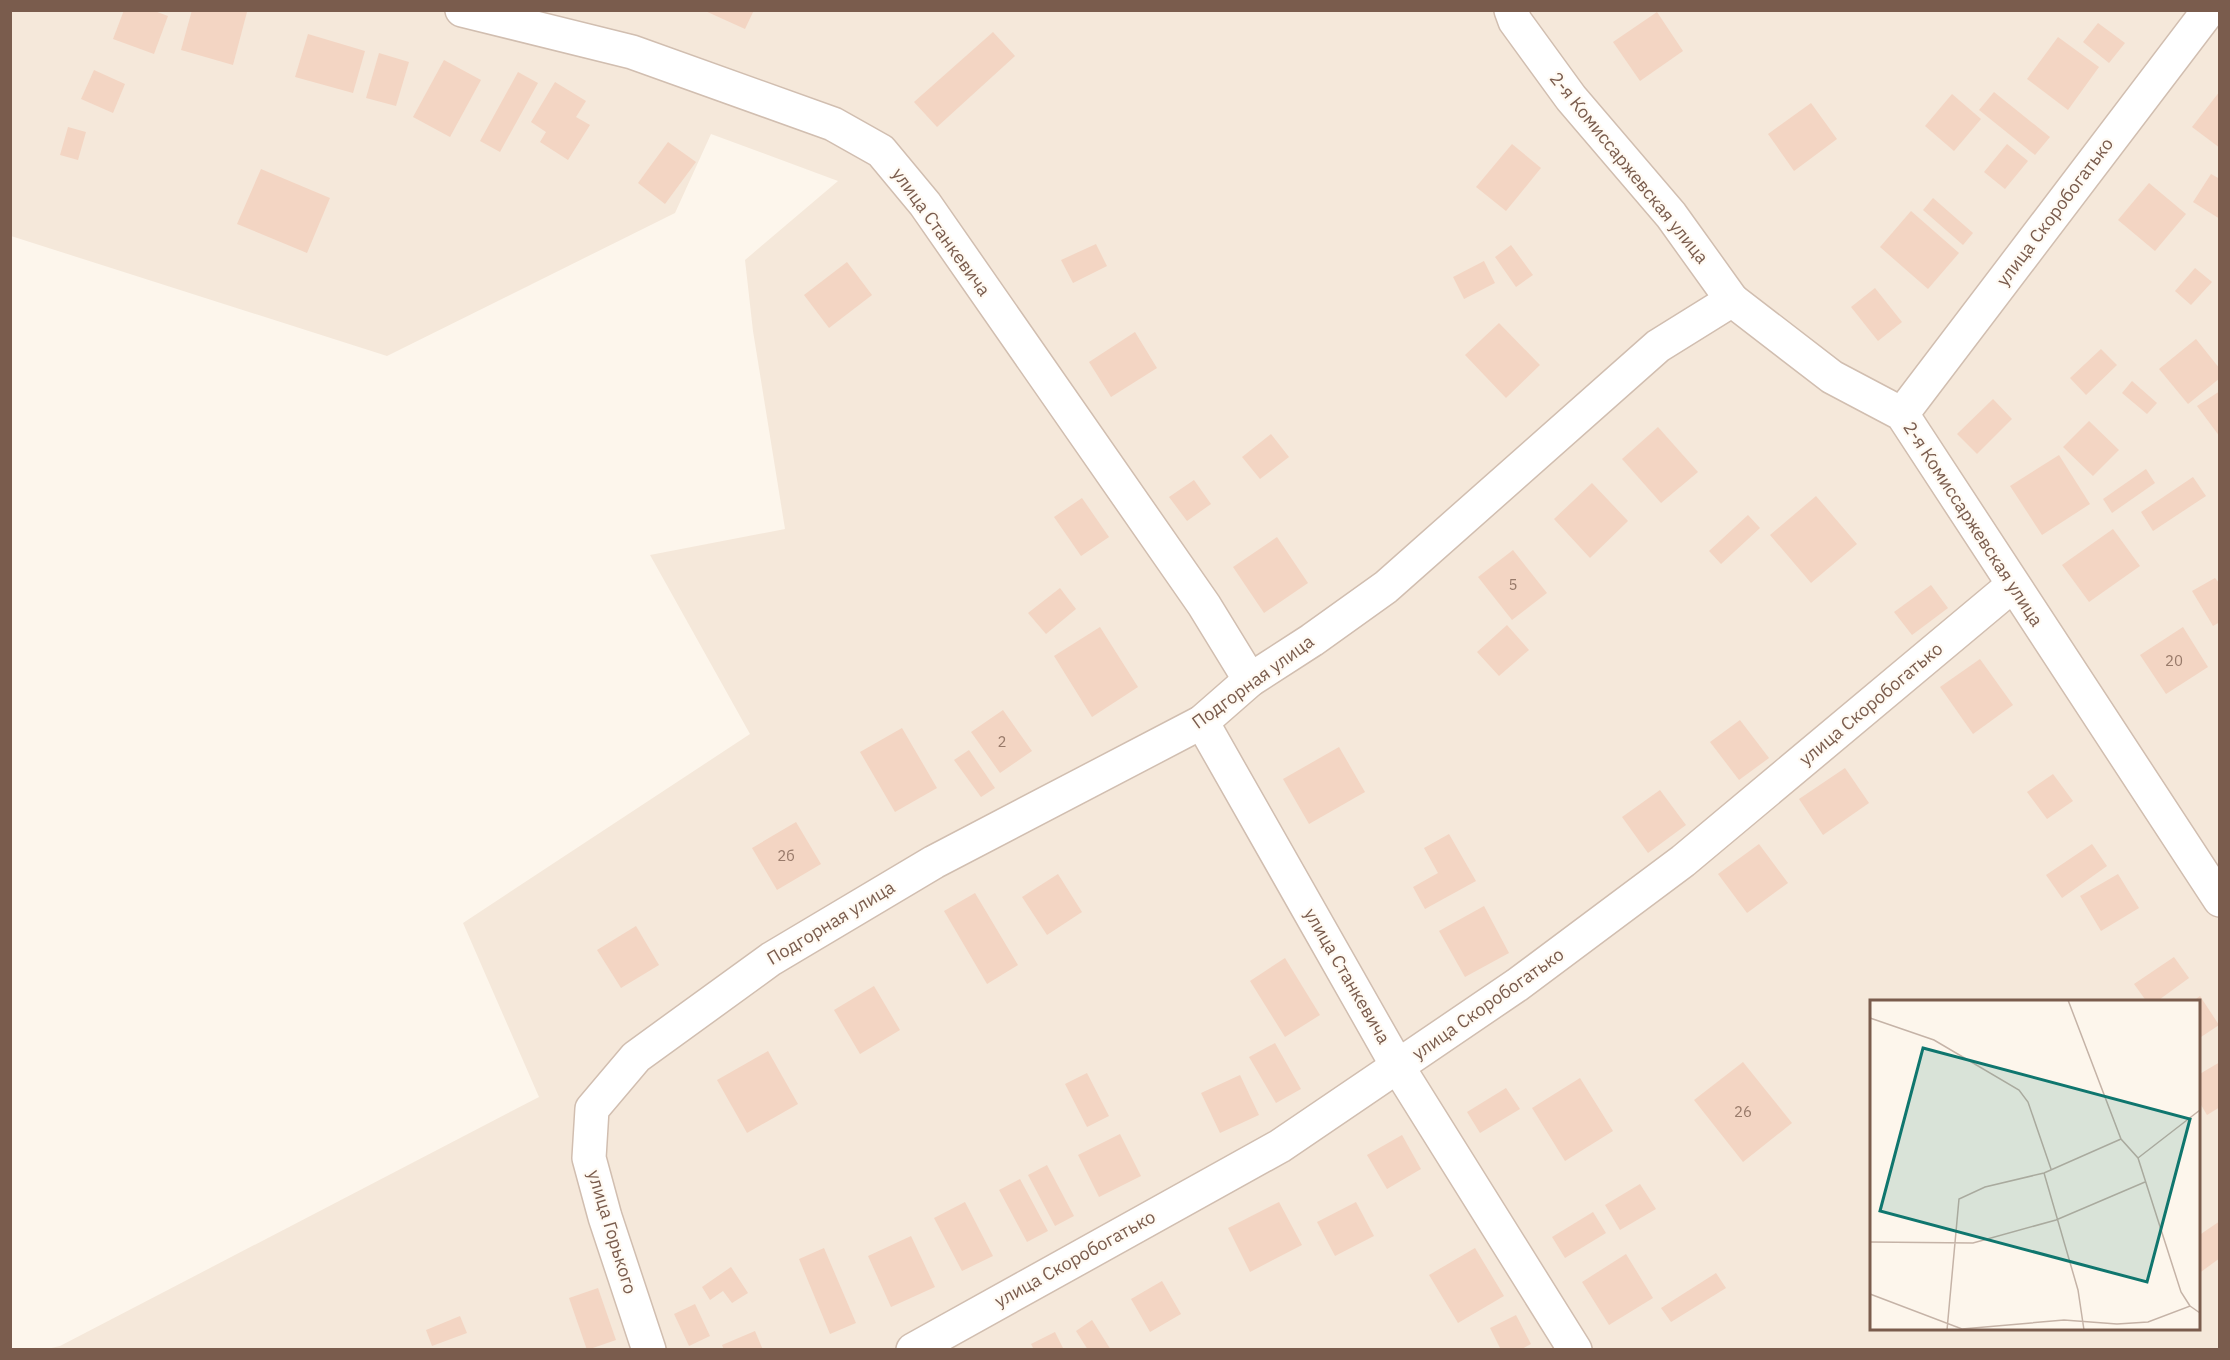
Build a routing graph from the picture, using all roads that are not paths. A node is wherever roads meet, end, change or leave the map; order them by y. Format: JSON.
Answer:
{"nodes":[{"id":1,"x":462,"y":10,"type":"edge"},
{"id":2,"x":1511,"y":10,"type":"edge"},
{"id":3,"x":2209,"y":10,"type":"edge"},
{"id":4,"x":1732,"y":300,"type":"junction"},
{"id":5,"x":1902,"y":414,"type":"junction"},
{"id":6,"x":2013,"y":585,"type":"junction"},
{"id":7,"x":1250,"y":680,"type":"junction"},
{"id":8,"x":1202,"y":722,"type":"junction"},
{"id":9,"x":2220,"y":900,"type":"edge"},
{"id":10,"x":636,"y":1057,"type":"joint"},
{"id":11,"x":1398,"y":1067,"type":"junction"},
{"id":12,"x":649,"y":1350,"type":"edge"},
{"id":13,"x":913,"y":1350,"type":"edge"},
{"id":14,"x":1575,"y":1350,"type":"edge"}],
"edges":[{"from":1,"to":7,"type":"street","name":"улица Станкевича"},
{"from":2,"to":4,"type":"street","name":"2-я Комиссаржевская улица"},
{"from":3,"to":5,"type":"street","name":"улица Скоробогатько"},
{"from":4,"to":5,"type":"street","name":"2-я Комиссаржевская улица"},
{"from":4,"to":7,"type":"street","name":"Подгорная улица"},
{"from":5,"to":6,"type":"street","name":"2-я Комиссаржевская улица"},
{"from":6,"to":9,"type":"street","name":"2-я Комиссаржевская улица"},
{"from":6,"to":11,"type":"street","name":"улица Скоробогатько"},
{"from":7,"to":8,"type":"street","name":"Подгорная улица"},
{"from":8,"to":10,"type":"street","name":"Подгорная улица"},
{"from":8,"to":11,"type":"street","name":"улица Станкевича"},
{"from":10,"to":12,"type":"street","name":"улица Горького"},
{"from":11,"to":13,"type":"street","name":"улица Скоробогатько"},
{"from":11,"to":14,"type":"street","name":"улица Станкевича"}]}
